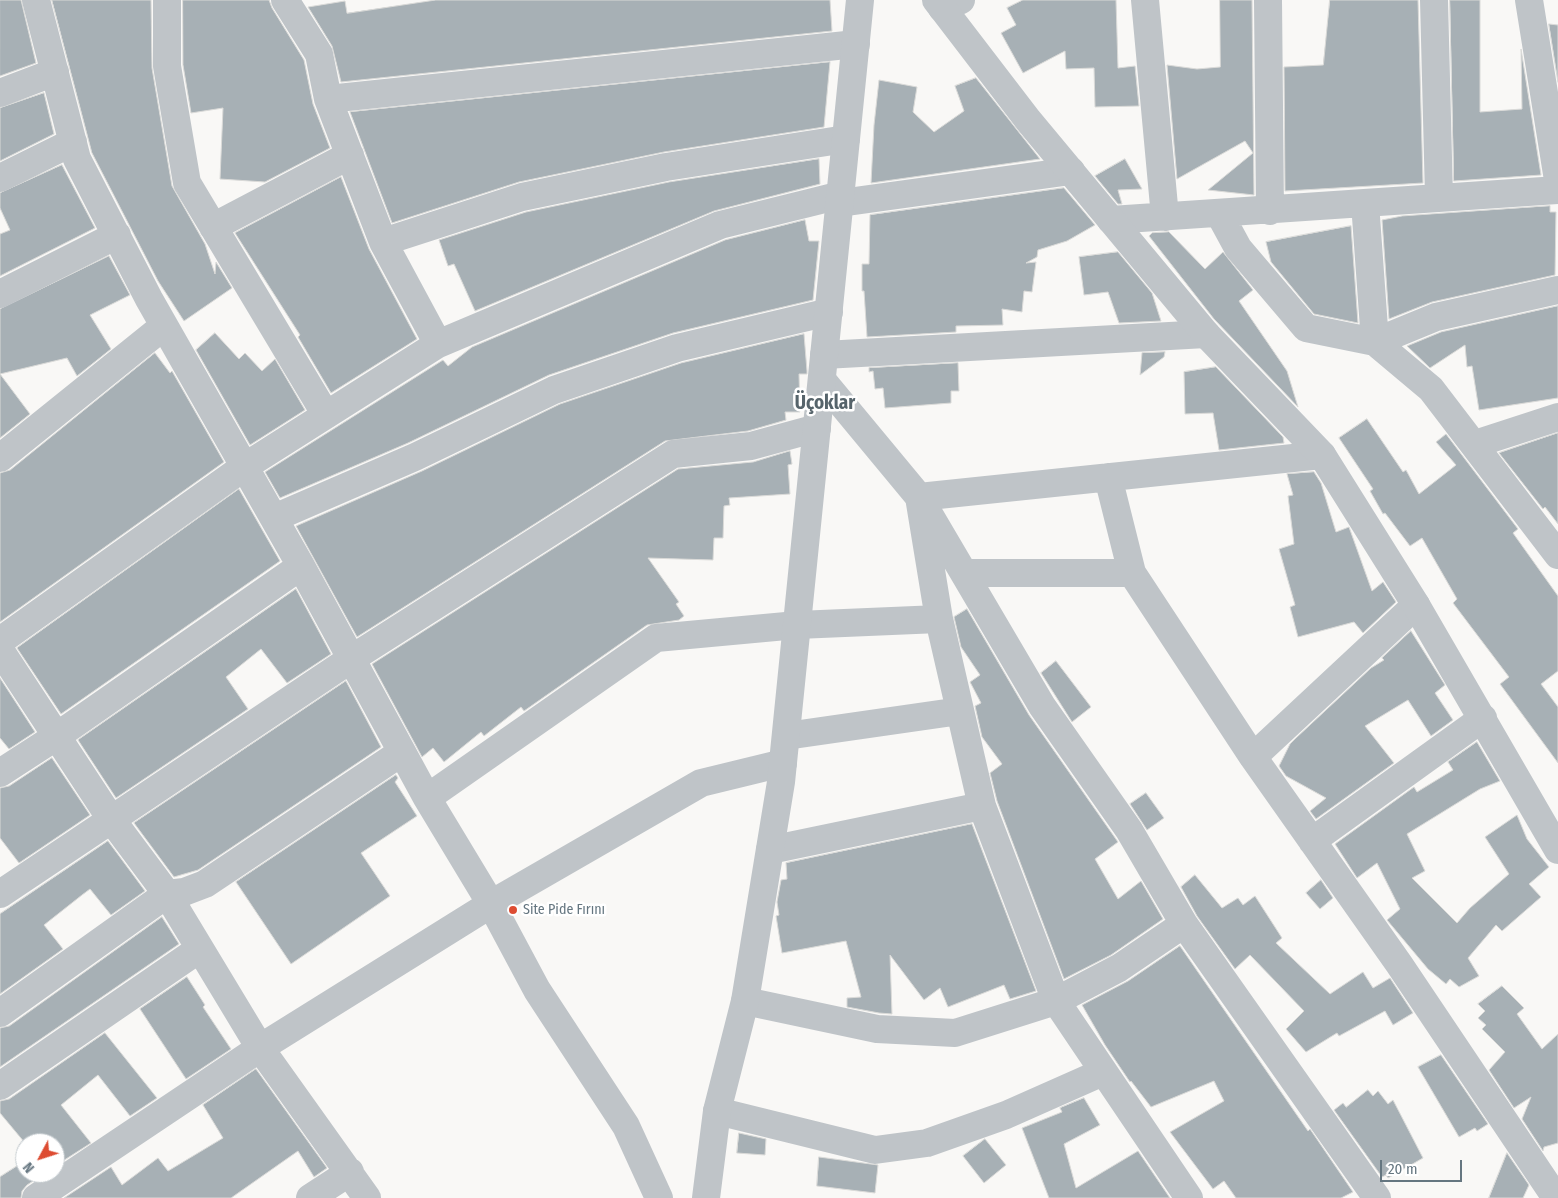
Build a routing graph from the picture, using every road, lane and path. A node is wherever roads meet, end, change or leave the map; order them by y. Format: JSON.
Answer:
{"nodes":[{"id":1,"x":36,"y":0,"type":"edge"},
{"id":2,"x":167,"y":0,"type":"edge"},
{"id":3,"x":291,"y":0,"type":"edge"},
{"id":4,"x":860,"y":0,"type":"edge"},
{"id":5,"x":1146,"y":0,"type":"edge"},
{"id":6,"x":1268,"y":0,"type":"edge"},
{"id":7,"x":1434,"y":0,"type":"edge"},
{"id":8,"x":1528,"y":0,"type":"edge"},
{"id":9,"x":946,"y":3,"type":"edge"},
{"id":10,"x":856,"y":44,"type":"junction"},
{"id":11,"x":55,"y":72,"type":"junction"},
{"id":12,"x":0,"y":92,"type":"edge"},
{"id":13,"x":328,"y":99,"type":"junction"},
{"id":14,"x":846,"y":139,"type":"junction"},
{"id":15,"x":73,"y":142,"type":"junction"},
{"id":16,"x":350,"y":155,"type":"junction"},
{"id":17,"x":1071,"y":171,"type":"junction"},
{"id":18,"x":0,"y":178,"type":"edge"},
{"id":19,"x":1558,"y":180,"type":"edge"},
{"id":20,"x":1558,"y":190,"type":"edge"},
{"id":21,"x":1439,"y":197,"type":"junction"},
{"id":22,"x":840,"y":199,"type":"junction"},
{"id":23,"x":1365,"y":203,"type":"junction"},
{"id":24,"x":1270,"y":211,"type":"junction"},
{"id":25,"x":1219,"y":213,"type":"junction"},
{"id":26,"x":1165,"y":217,"type":"junction"},
{"id":27,"x":1112,"y":220,"type":"junction"},
{"id":28,"x":213,"y":227,"type":"junction"},
{"id":29,"x":117,"y":235,"type":"junction"},
{"id":30,"x":383,"y":242,"type":"junction"},
{"id":31,"x":1558,"y":290,"type":"edge"},
{"id":32,"x":0,"y":294,"type":"edge"},
{"id":33,"x":829,"y":312,"type":"junction"},
{"id":34,"x":164,"y":326,"type":"junction"},
{"id":35,"x":1206,"y":334,"type":"junction"},
{"id":36,"x":1375,"y":342,"type":"junction"},
{"id":37,"x":438,"y":344,"type":"junction"},
{"id":38,"x":823,"y":368,"type":"junction"},
{"id":39,"x":326,"y":415,"type":"junction"},
{"id":40,"x":1558,"y":417,"type":"edge"},
{"id":41,"x":817,"y":428,"type":"junction"},
{"id":42,"x":1475,"y":444,"type":"junction"},
{"id":43,"x":1322,"y":455,"type":"junction"},
{"id":44,"x":0,"y":458,"type":"edge"},
{"id":45,"x":244,"y":468,"type":"junction"},
{"id":46,"x":1108,"y":477,"type":"junction"},
{"id":47,"x":919,"y":497,"type":"junction"},
{"id":48,"x":274,"y":518,"type":"junction"},
{"id":49,"x":1558,"y":555,"type":"edge"},
{"id":50,"x":301,"y":566,"type":"junction"},
{"id":51,"x":1132,"y":572,"type":"junction"},
{"id":52,"x":964,"y":573,"type":"junction"},
{"id":53,"x":1416,"y":605,"type":"junction"},
{"id":54,"x":939,"y":618,"type":"junction"},
{"id":55,"x":797,"y":626,"type":"junction"},
{"id":56,"x":0,"y":641,"type":"edge"},
{"id":57,"x":0,"y":650,"type":"edge"},
{"id":58,"x":351,"y":659,"type":"junction"},
{"id":59,"x":960,"y":712,"type":"junction"},
{"id":60,"x":1483,"y":718,"type":"junction"},
{"id":61,"x":57,"y":736,"type":"junction"},
{"id":62,"x":786,"y":736,"type":"junction"},
{"id":63,"x":402,"y":752,"type":"junction"},
{"id":64,"x":1253,"y":757,"type":"junction"},
{"id":65,"x":783,"y":762,"type":"junction"},
{"id":66,"x":0,"y":773,"type":"edge"},
{"id":67,"x":427,"y":798,"type":"junction"},
{"id":68,"x":982,"y":806,"type":"junction"},
{"id":69,"x":111,"y":819,"type":"junction"},
{"id":70,"x":1312,"y":841,"type":"junction"},
{"id":71,"x":770,"y":850,"type":"junction"},
{"id":72,"x":1558,"y":850,"type":"edge"},
{"id":73,"x":0,"y":894,"type":"edge"},
{"id":74,"x":167,"y":894,"type":"junction"},
{"id":75,"x":491,"y":904,"type":"junction"},
{"id":76,"x":1184,"y":924,"type":"junction"},
{"id":77,"x":198,"y":950,"type":"junction"},
{"id":78,"x":745,"y":1001,"type":"junction"},
{"id":79,"x":1056,"y":1001,"type":"junction"},
{"id":80,"x":0,"y":1013,"type":"edge"},
{"id":81,"x":260,"y":1048,"type":"junction"},
{"id":82,"x":1103,"y":1072,"type":"junction"},
{"id":83,"x":0,"y":1086,"type":"edge"},
{"id":84,"x":717,"y":1111,"type":"junction"},
{"id":85,"x":350,"y":1172,"type":"junction"},
{"id":86,"x":36,"y":1198,"type":"edge"},
{"id":87,"x":310,"y":1198,"type":"edge"},
{"id":88,"x":367,"y":1198,"type":"edge"},
{"id":89,"x":659,"y":1198,"type":"edge"},
{"id":90,"x":706,"y":1198,"type":"edge"},
{"id":91,"x":1189,"y":1198,"type":"edge"},
{"id":92,"x":1377,"y":1198,"type":"edge"},
{"id":93,"x":1556,"y":1198,"type":"edge"}],
"edges":[{"from":1,"to":11,"type":"street"},
{"from":2,"to":28,"type":"street"},
{"from":3,"to":13,"type":"street"},
{"from":4,"to":10,"type":"street"},
{"from":5,"to":26,"type":"street"},
{"from":6,"to":24,"type":"street"},
{"from":7,"to":21,"type":"street"},
{"from":8,"to":19,"type":"street"},
{"from":9,"to":17,"type":"street"},
{"from":10,"to":13,"type":"street"},
{"from":10,"to":14,"type":"street"},
{"from":11,"to":12,"type":"street"},
{"from":11,"to":15,"type":"street"},
{"from":13,"to":16,"type":"street"},
{"from":14,"to":22,"type":"street"},
{"from":14,"to":30,"type":"street"},
{"from":15,"to":18,"type":"street"},
{"from":15,"to":29,"type":"street"},
{"from":16,"to":28,"type":"street"},
{"from":16,"to":30,"type":"street"},
{"from":17,"to":22,"type":"street"},
{"from":17,"to":27,"type":"street"},
{"from":20,"to":21,"type":"street"},
{"from":21,"to":23,"type":"street"},
{"from":22,"to":33,"type":"street"},
{"from":22,"to":37,"type":"street"},
{"from":23,"to":24,"type":"street"},
{"from":23,"to":36,"type":"street"},
{"from":24,"to":25,"type":"street"},
{"from":25,"to":26,"type":"street"},
{"from":25,"to":36,"type":"street"},
{"from":26,"to":27,"type":"street"},
{"from":27,"to":35,"type":"street"},
{"from":28,"to":39,"type":"street"},
{"from":29,"to":32,"type":"street"},
{"from":29,"to":34,"type":"street"},
{"from":30,"to":37,"type":"street"},
{"from":31,"to":36,"type":"street"},
{"from":33,"to":38,"type":"street"},
{"from":33,"to":48,"type":"street"},
{"from":34,"to":44,"type":"street"},
{"from":34,"to":45,"type":"street"},
{"from":35,"to":38,"type":"street"},
{"from":35,"to":43,"type":"street"},
{"from":36,"to":42,"type":"street"},
{"from":37,"to":39,"type":"street"},
{"from":38,"to":41,"type":"street"},
{"from":38,"to":47,"type":"street"},
{"from":39,"to":45,"type":"street"},
{"from":40,"to":42,"type":"street"},
{"from":41,"to":55,"type":"street"},
{"from":41,"to":58,"type":"street"},
{"from":42,"to":49,"type":"street"},
{"from":43,"to":46,"type":"street"},
{"from":43,"to":53,"type":"street"},
{"from":45,"to":48,"type":"street"},
{"from":45,"to":56,"type":"street"},
{"from":46,"to":47,"type":"street"},
{"from":46,"to":51,"type":"street"},
{"from":47,"to":52,"type":"street"},
{"from":47,"to":54,"type":"street"},
{"from":48,"to":50,"type":"street"},
{"from":50,"to":58,"type":"street"},
{"from":50,"to":61,"type":"street"},
{"from":51,"to":52,"type":"street"},
{"from":51,"to":64,"type":"street"},
{"from":52,"to":76,"type":"street"},
{"from":53,"to":60,"type":"street"},
{"from":53,"to":64,"type":"street"},
{"from":54,"to":55,"type":"street"},
{"from":54,"to":59,"type":"street"},
{"from":55,"to":62,"type":"street"},
{"from":55,"to":67,"type":"street"},
{"from":57,"to":61,"type":"street"},
{"from":58,"to":63,"type":"street"},
{"from":58,"to":69,"type":"street"},
{"from":59,"to":62,"type":"street"},
{"from":59,"to":68,"type":"street"},
{"from":60,"to":70,"type":"street"},
{"from":60,"to":72,"type":"street"},
{"from":61,"to":66,"type":"street"},
{"from":61,"to":69,"type":"street"},
{"from":62,"to":65,"type":"street"},
{"from":63,"to":67,"type":"street"},
{"from":63,"to":74,"type":"street"},
{"from":64,"to":70,"type":"street"},
{"from":65,"to":71,"type":"street"},
{"from":65,"to":75,"type":"street"},
{"from":67,"to":75,"type":"street"},
{"from":68,"to":71,"type":"street"},
{"from":68,"to":79,"type":"street"},
{"from":69,"to":73,"type":"street"},
{"from":69,"to":74,"type":"street"},
{"from":70,"to":93,"type":"street"},
{"from":71,"to":78,"type":"street"},
{"from":74,"to":77,"type":"street"},
{"from":74,"to":80,"type":"street"},
{"from":75,"to":81,"type":"street"},
{"from":75,"to":89,"type":"street"},
{"from":76,"to":79,"type":"street"},
{"from":76,"to":92,"type":"street"},
{"from":77,"to":81,"type":"street"},
{"from":77,"to":83,"type":"street"},
{"from":78,"to":79,"type":"street"},
{"from":78,"to":84,"type":"street"},
{"from":79,"to":82,"type":"street"},
{"from":81,"to":85,"type":"street"},
{"from":81,"to":86,"type":"street"},
{"from":82,"to":84,"type":"street"},
{"from":82,"to":91,"type":"street"},
{"from":84,"to":90,"type":"street"},
{"from":85,"to":87,"type":"street"},
{"from":85,"to":88,"type":"street"}]}
